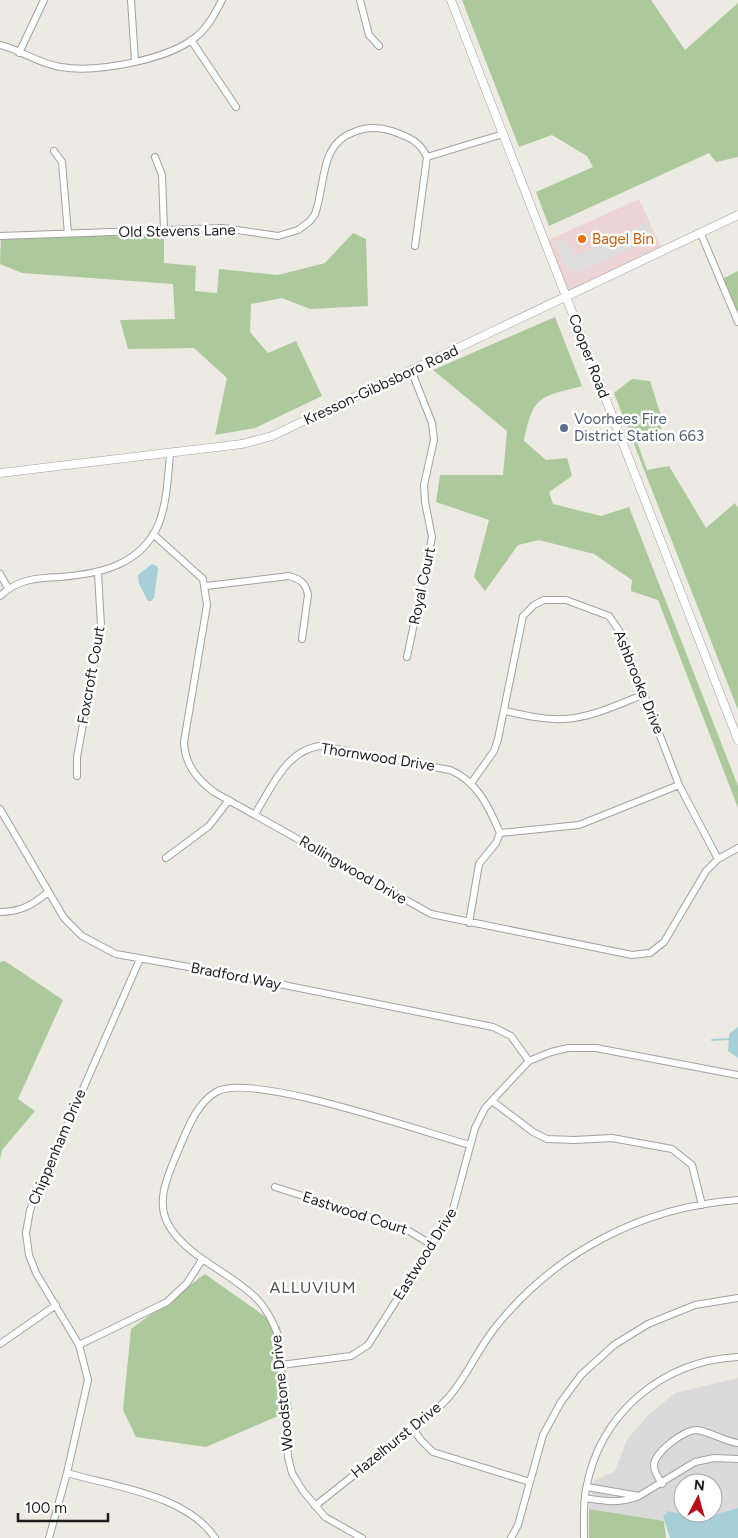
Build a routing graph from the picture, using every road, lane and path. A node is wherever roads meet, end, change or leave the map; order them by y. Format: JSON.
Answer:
{"nodes":[{"id":1,"x":44,"y":0,"type":"edge"},
{"id":2,"x":131,"y":0,"type":"edge"},
{"id":3,"x":222,"y":0,"type":"edge"},
{"id":4,"x":360,"y":0,"type":"edge"},
{"id":5,"x":451,"y":0,"type":"edge"},
{"id":6,"x":191,"y":40,"type":"junction"},
{"id":7,"x":0,"y":45,"type":"edge"},
{"id":8,"x":379,"y":46,"type":"dead end"},
{"id":9,"x":19,"y":52,"type":"junction"},
{"id":10,"x":135,"y":61,"type":"junction"},
{"id":11,"x":236,"y":107,"type":"dead end"},
{"id":12,"x":503,"y":134,"type":"junction"},
{"id":13,"x":54,"y":150,"type":"dead end"},
{"id":14,"x":155,"y":157,"type":"dead end"},
{"id":15,"x":427,"y":157,"type":"junction"},
{"id":16,"x":738,"y":216,"type":"edge"},
{"id":17,"x":164,"y":230,"type":"junction"},
{"id":18,"x":68,"y":234,"type":"junction"},
{"id":19,"x":701,"y":234,"type":"junction"},
{"id":20,"x":0,"y":236,"type":"edge"},
{"id":21,"x":415,"y":246,"type":"dead end"},
{"id":22,"x":566,"y":298,"type":"junction"},
{"id":23,"x":738,"y":322,"type":"edge"},
{"id":24,"x":411,"y":370,"type":"junction"},
{"id":25,"x":170,"y":454,"type":"junction"},
{"id":26,"x":0,"y":473,"type":"edge"},
{"id":27,"x":153,"y":534,"type":"junction"},
{"id":28,"x":98,"y":573,"type":"junction"},
{"id":29,"x":0,"y":574,"type":"edge"},
{"id":30,"x":206,"y":586,"type":"junction"},
{"id":31,"x":8,"y":588,"type":"junction"},
{"id":32,"x":0,"y":596,"type":"edge"},
{"id":33,"x":302,"y":640,"type":"dead end"},
{"id":34,"x":407,"y":657,"type":"dead end"},
{"id":35,"x":645,"y":694,"type":"junction"},
{"id":36,"x":505,"y":711,"type":"junction"},
{"id":37,"x":738,"y":740,"type":"edge"},
{"id":38,"x":77,"y":776,"type":"dead end"},
{"id":39,"x":472,"y":782,"type":"junction"},
{"id":40,"x":679,"y":784,"type":"junction"},
{"id":41,"x":230,"y":800,"type":"junction"},
{"id":42,"x":0,"y":809,"type":"edge"},
{"id":43,"x":255,"y":814,"type":"junction"},
{"id":44,"x":500,"y":833,"type":"junction"},
{"id":45,"x":738,"y":848,"type":"edge"},
{"id":46,"x":166,"y":858,"type":"dead end"},
{"id":47,"x":718,"y":858,"type":"junction"},
{"id":48,"x":48,"y":892,"type":"junction"},
{"id":49,"x":0,"y":912,"type":"edge"},
{"id":50,"x":469,"y":923,"type":"junction"},
{"id":51,"x":140,"y":959,"type":"junction"},
{"id":52,"x":529,"y":1061,"type":"junction"},
{"id":53,"x":738,"y":1075,"type":"edge"},
{"id":54,"x":492,"y":1101,"type":"junction"},
{"id":55,"x":470,"y":1145,"type":"junction"},
{"id":56,"x":275,"y":1187,"type":"dead end"},
{"id":57,"x":738,"y":1200,"type":"edge"},
{"id":58,"x":702,"y":1205,"type":"junction"},
{"id":59,"x":432,"y":1245,"type":"junction"},
{"id":60,"x":202,"y":1260,"type":"junction"},
{"id":61,"x":738,"y":1298,"type":"edge"},
{"id":62,"x":56,"y":1305,"type":"junction"},
{"id":63,"x":0,"y":1344,"type":"edge"},
{"id":64,"x":79,"y":1345,"type":"junction"},
{"id":65,"x":738,"y":1357,"type":"edge"},
{"id":66,"x":281,"y":1364,"type":"junction"},
{"id":67,"x":414,"y":1428,"type":"junction"},
{"id":68,"x":738,"y":1443,"type":"edge"},
{"id":69,"x":738,"y":1459,"type":"edge"},
{"id":70,"x":67,"y":1473,"type":"junction"},
{"id":71,"x":530,"y":1482,"type":"junction"},
{"id":72,"x":662,"y":1484,"type":"junction"},
{"id":73,"x":587,"y":1487,"type":"junction"},
{"id":74,"x":639,"y":1496,"type":"junction"},
{"id":75,"x":585,"y":1498,"type":"junction"},
{"id":76,"x":315,"y":1506,"type":"junction"},
{"id":77,"x":49,"y":1538,"type":"edge"},
{"id":78,"x":215,"y":1538,"type":"edge"},
{"id":79,"x":362,"y":1538,"type":"edge"},
{"id":80,"x":511,"y":1538,"type":"edge"},
{"id":81,"x":584,"y":1538,"type":"edge"}],
"edges":[{"from":1,"to":9,"type":"street"},
{"from":2,"to":10,"type":"street"},
{"from":3,"to":6,"type":"street"},
{"from":4,"to":8,"type":"street"},
{"from":5,"to":12,"type":"street","name":"Cooper Road"},
{"from":6,"to":10,"type":"street"},
{"from":6,"to":11,"type":"street"},
{"from":7,"to":9,"type":"street"},
{"from":9,"to":10,"type":"street"},
{"from":12,"to":15,"type":"street"},
{"from":12,"to":22,"type":"street","name":"Cooper Road"},
{"from":13,"to":18,"type":"street"},
{"from":14,"to":17,"type":"street"},
{"from":15,"to":17,"type":"street","name":"Old Stevens Lane"},
{"from":15,"to":21,"type":"street"},
{"from":16,"to":19,"type":"street","name":"Kresson-Gibbsboro Road"},
{"from":17,"to":18,"type":"street","name":"Old Stevens Lane"},
{"from":18,"to":20,"type":"street","name":"Old Stevens Lane"},
{"from":19,"to":22,"type":"street","name":"Kresson-Gibbsboro Road"},
{"from":19,"to":23,"type":"street"},
{"from":22,"to":24,"type":"street","name":"Kresson-Gibbsboro Road"},
{"from":22,"to":37,"type":"street","name":"Cooper Road"},
{"from":24,"to":25,"type":"street","name":"Kresson-Gibbsboro Road"},
{"from":24,"to":34,"type":"street","name":"Royal Court"},
{"from":25,"to":26,"type":"street","name":"Kresson-Gibbsboro Road"},
{"from":25,"to":27,"type":"street"},
{"from":27,"to":28,"type":"street"},
{"from":27,"to":30,"type":"street"},
{"from":28,"to":31,"type":"street"},
{"from":28,"to":38,"type":"street","name":"Foxcroft Court"},
{"from":29,"to":31,"type":"street"},
{"from":30,"to":33,"type":"street"},
{"from":30,"to":41,"type":"street","name":"Rollingwood Drive"},
{"from":31,"to":32,"type":"street"},
{"from":35,"to":36,"type":"street"},
{"from":35,"to":36,"type":"street","name":"Ashbrooke Drive"},
{"from":35,"to":40,"type":"street","name":"Ashbrooke Drive"},
{"from":36,"to":39,"type":"street","name":"Ashbrooke Drive"},
{"from":39,"to":43,"type":"street","name":"Thornwood Drive"},
{"from":39,"to":44,"type":"street","name":"Thornwood Drive"},
{"from":40,"to":44,"type":"street"},
{"from":40,"to":47,"type":"street","name":"Ashbrooke Drive"},
{"from":41,"to":43,"type":"street","name":"Rollingwood Drive"},
{"from":41,"to":46,"type":"street"},
{"from":42,"to":48,"type":"street","name":"Bradford Way"},
{"from":43,"to":50,"type":"street","name":"Rollingwood Drive"},
{"from":44,"to":50,"type":"street"},
{"from":45,"to":47,"type":"street","name":"Rollingwood Drive"},
{"from":47,"to":50,"type":"street","name":"Rollingwood Drive"},
{"from":48,"to":49,"type":"street"},
{"from":48,"to":51,"type":"street","name":"Bradford Way"},
{"from":51,"to":52,"type":"street","name":"Bradford Way"},
{"from":51,"to":62,"type":"street","name":"Chippenham Drive"},
{"from":52,"to":53,"type":"street","name":"Eastwood Drive"},
{"from":52,"to":54,"type":"street","name":"Eastwood Drive"},
{"from":54,"to":55,"type":"street","name":"Eastwood Drive"},
{"from":54,"to":58,"type":"street"},
{"from":55,"to":59,"type":"street","name":"Eastwood Drive"},
{"from":55,"to":60,"type":"street","name":"Woodstone Drive"},
{"from":56,"to":59,"type":"street","name":"Eastwood Court"},
{"from":57,"to":58,"type":"street","name":"Hazelhurst Drive"},
{"from":58,"to":67,"type":"street","name":"Hazelhurst Drive"},
{"from":59,"to":66,"type":"street","name":"Eastwood Drive"},
{"from":60,"to":64,"type":"street"},
{"from":60,"to":66,"type":"street","name":"Woodstone Drive"},
{"from":61,"to":71,"type":"street"},
{"from":62,"to":63,"type":"street"},
{"from":62,"to":64,"type":"street","name":"Chippenham Drive"},
{"from":64,"to":70,"type":"street","name":"Chippenham Drive"},
{"from":65,"to":73,"type":"street"},
{"from":66,"to":76,"type":"street","name":"Woodstone Drive"},
{"from":67,"to":71,"type":"street"},
{"from":67,"to":76,"type":"street","name":"Hazelhurst Drive"},
{"from":68,"to":72,"type":"street"},
{"from":69,"to":72,"type":"street"},
{"from":70,"to":77,"type":"street","name":"Chippenham Drive"},
{"from":70,"to":78,"type":"street"},
{"from":71,"to":80,"type":"street"},
{"from":72,"to":74,"type":"street"},
{"from":73,"to":74,"type":"street"},
{"from":73,"to":75,"type":"street"},
{"from":74,"to":75,"type":"street"},
{"from":75,"to":81,"type":"street"},
{"from":76,"to":79,"type":"street","name":"Woodstone Drive"}]}
